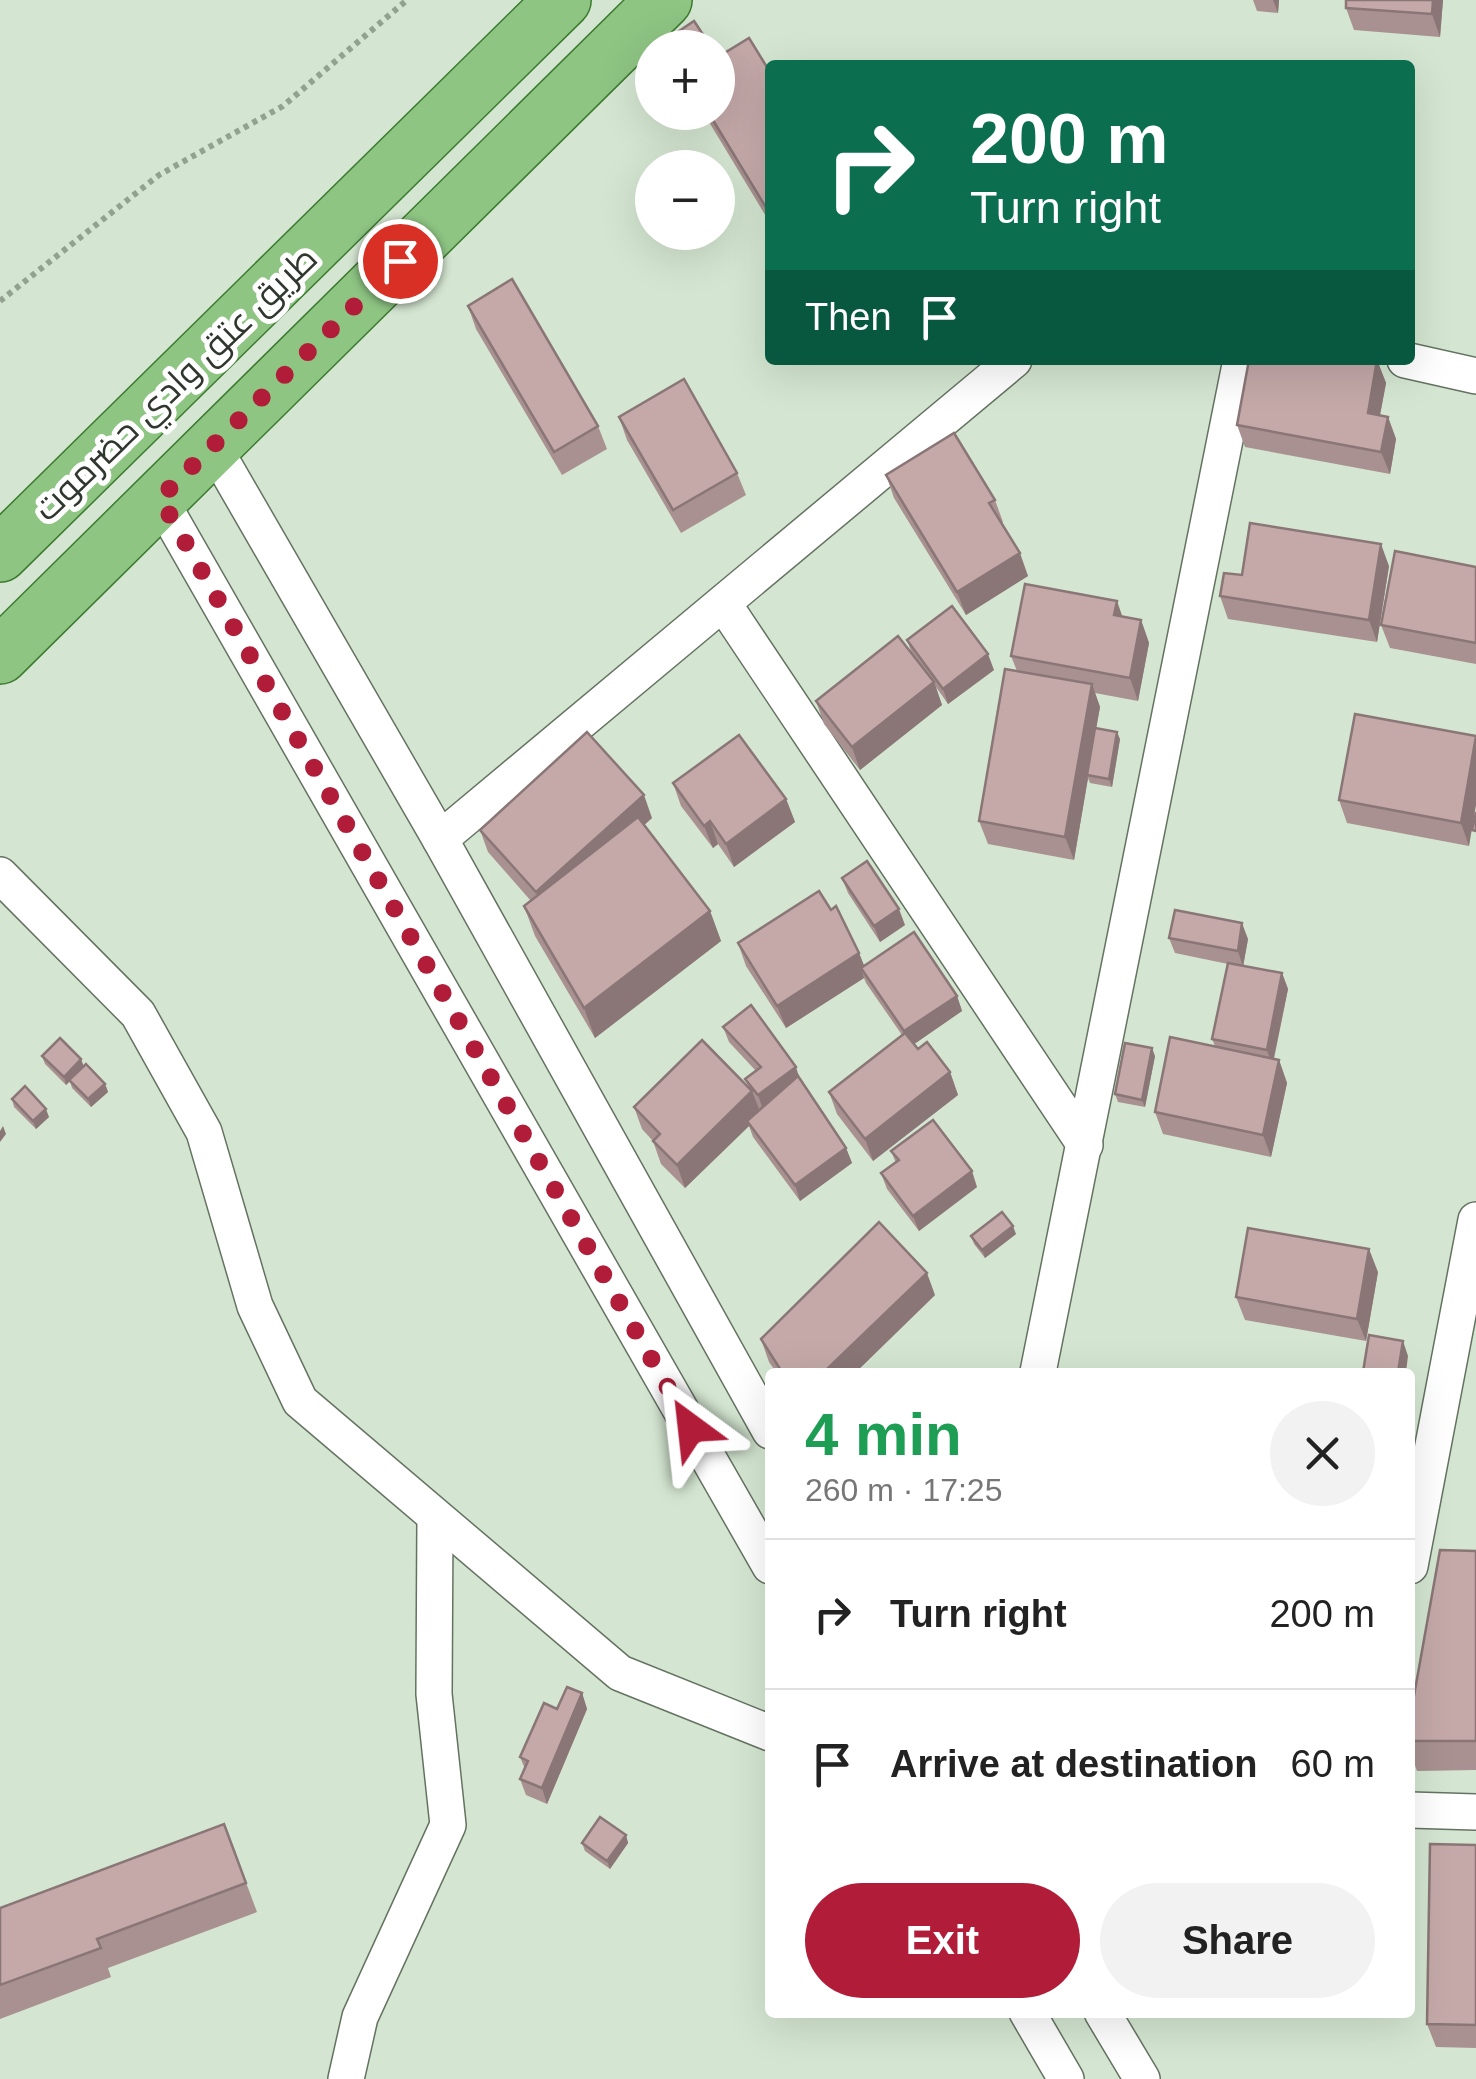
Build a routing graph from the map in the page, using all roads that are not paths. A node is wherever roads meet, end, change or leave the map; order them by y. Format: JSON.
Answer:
{"nodes":[{"id":1,"x":563,"y":0,"type":"edge"},
{"id":2,"x":664,"y":0,"type":"edge"},
{"id":3,"x":1415,"y":362,"type":"edge"},
{"id":4,"x":1008,"y":365,"type":"edge"},
{"id":5,"x":1240,"y":365,"type":"edge"},
{"id":6,"x":1476,"y":376,"type":"edge"},
{"id":7,"x":214,"y":446,"type":"junction"},
{"id":8,"x":160,"y":498,"type":"junction"},
{"id":9,"x":0,"y":554,"type":"edge"},
{"id":10,"x":723,"y":603,"type":"junction"},
{"id":11,"x":0,"y":656,"type":"edge"},
{"id":12,"x":440,"y":839,"type":"junction"},
{"id":13,"x":0,"y":875,"type":"edge"},
{"id":14,"x":1084,"y":1145,"type":"junction"},
{"id":15,"x":1476,"y":1220,"type":"edge"},
{"id":16,"x":1464,"y":1348,"type":"edge"},
{"id":17,"x":1039,"y":1368,"type":"edge"},
{"id":18,"x":765,"y":1422,"type":"edge"},
{"id":19,"x":435,"y":1518,"type":"junction"},
{"id":20,"x":1415,"y":1546,"type":"edge"},
{"id":21,"x":765,"y":1557,"type":"edge"},
{"id":22,"x":765,"y":1732,"type":"edge"},
{"id":23,"x":1415,"y":1810,"type":"edge"},
{"id":24,"x":1476,"y":1812,"type":"edge"},
{"id":25,"x":1030,"y":2018,"type":"edge"},
{"id":26,"x":1106,"y":2018,"type":"edge"},
{"id":27,"x":346,"y":2079,"type":"edge"},
{"id":28,"x":1066,"y":2079,"type":"edge"},
{"id":29,"x":1142,"y":2079,"type":"edge"}],
"edges":[{"from":1,"to":9,"type":"main road","name":"طريق عتق وادي حضرموت"},
{"from":2,"to":7,"type":"main road","name":"طريق عتق وادي حضرموت"},
{"from":3,"to":6,"type":"street"},
{"from":4,"to":10,"type":"street"},
{"from":5,"to":14,"type":"street"},
{"from":7,"to":8,"type":"main road","name":"طريق عتق وادي حضرموت"},
{"from":7,"to":12,"type":"street"},
{"from":8,"to":11,"type":"main road","name":"طريق عتق وادي حضرموت"},
{"from":8,"to":21,"type":"street"},
{"from":10,"to":12,"type":"street"},
{"from":10,"to":14,"type":"street"},
{"from":12,"to":18,"type":"street"},
{"from":13,"to":19,"type":"street"},
{"from":14,"to":17,"type":"street"},
{"from":15,"to":16,"type":"street"},
{"from":16,"to":20,"type":"street"},
{"from":19,"to":22,"type":"street"},
{"from":19,"to":27,"type":"street"},
{"from":23,"to":24,"type":"street"},
{"from":25,"to":28,"type":"street"},
{"from":26,"to":29,"type":"street"}]}
